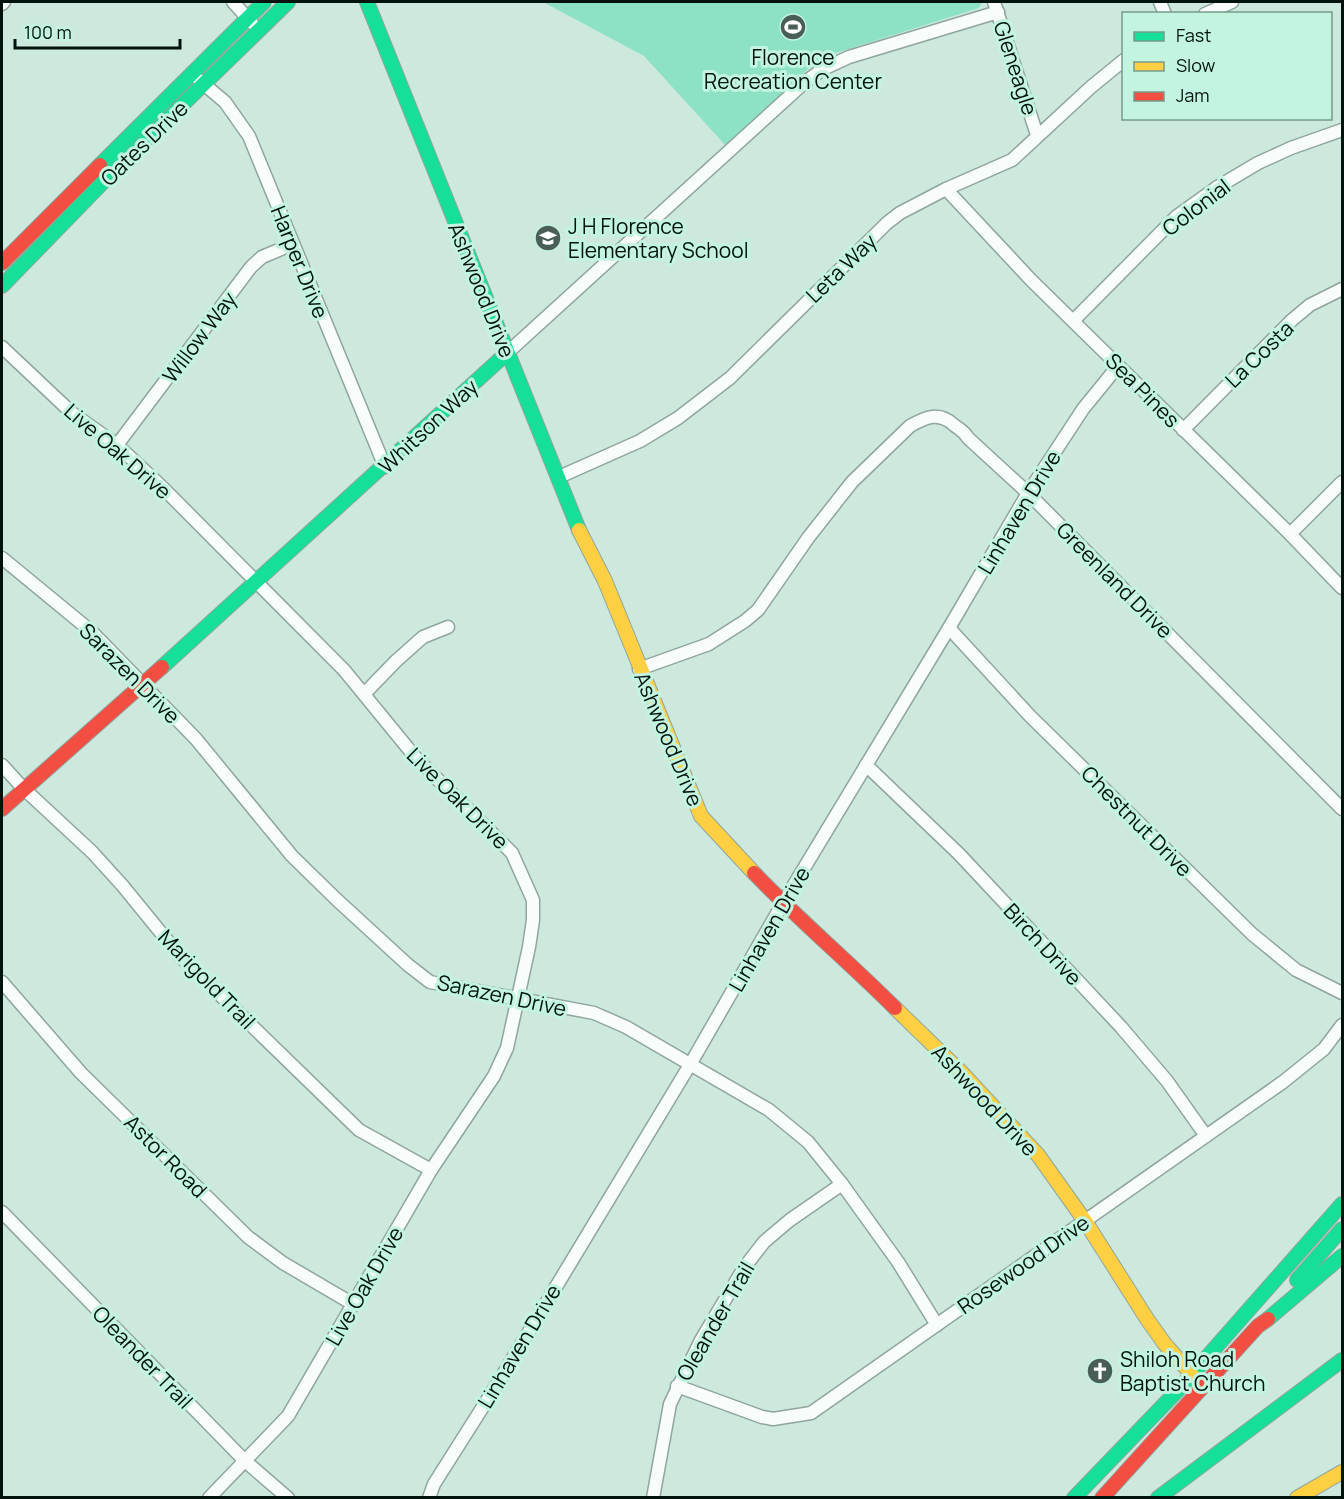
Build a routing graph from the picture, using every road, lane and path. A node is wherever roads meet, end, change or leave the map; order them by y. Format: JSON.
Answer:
{"nodes":[{"id":1,"x":233,"y":2,"type":"edge"},
{"id":2,"x":264,"y":2,"type":"edge"},
{"id":3,"x":288,"y":2,"type":"edge"},
{"id":4,"x":367,"y":2,"type":"edge"},
{"id":5,"x":1232,"y":2,"type":"edge"},
{"id":6,"x":996,"y":7,"type":"edge"},
{"id":7,"x":1210,"y":12,"type":"edge"},
{"id":8,"x":248,"y":18,"type":"junction"},
{"id":9,"x":259,"y":31,"type":"junction"},
{"id":10,"x":1122,"y":62,"type":"edge"},
{"id":11,"x":192,"y":73,"type":"junction"},
{"id":12,"x":204,"y":85,"type":"junction"},
{"id":13,"x":1342,"y":130,"type":"edge"},
{"id":14,"x":1037,"y":135,"type":"junction"},
{"id":15,"x":946,"y":189,"type":"junction"},
{"id":16,"x":293,"y":244,"type":"junction"},
{"id":17,"x":2,"y":262,"type":"edge"},
{"id":18,"x":2,"y":286,"type":"edge"},
{"id":19,"x":1342,"y":289,"type":"edge"},
{"id":20,"x":1074,"y":320,"type":"junction"},
{"id":21,"x":2,"y":347,"type":"edge"},
{"id":22,"x":507,"y":353,"type":"junction"},
{"id":23,"x":1118,"y":366,"type":"junction"},
{"id":24,"x":1183,"y":430,"type":"junction"},
{"id":25,"x":117,"y":445,"type":"junction"},
{"id":26,"x":385,"y":467,"type":"junction"},
{"id":27,"x":559,"y":477,"type":"junction"},
{"id":28,"x":1342,"y":482,"type":"edge"},
{"id":29,"x":1028,"y":493,"type":"junction"},
{"id":30,"x":1290,"y":534,"type":"junction"},
{"id":31,"x":2,"y":558,"type":"edge"},
{"id":32,"x":255,"y":582,"type":"junction"},
{"id":33,"x":1342,"y":588,"type":"edge"},
{"id":34,"x":448,"y":627,"type":"dead end"},
{"id":35,"x":950,"y":628,"type":"junction"},
{"id":36,"x":639,"y":669,"type":"junction"},
{"id":37,"x":143,"y":686,"type":"junction"},
{"id":38,"x":364,"y":694,"type":"junction"},
{"id":39,"x":2,"y":765,"type":"edge"},
{"id":40,"x":866,"y":765,"type":"junction"},
{"id":41,"x":23,"y":788,"type":"junction"},
{"id":42,"x":1342,"y":808,"type":"edge"},
{"id":43,"x":2,"y":809,"type":"edge"},
{"id":44,"x":783,"y":903,"type":"junction"},
{"id":45,"x":2,"y":982,"type":"edge"},
{"id":46,"x":1342,"y":993,"type":"edge"},
{"id":47,"x":517,"y":999,"type":"junction"},
{"id":48,"x":1342,"y":1025,"type":"edge"},
{"id":49,"x":692,"y":1063,"type":"junction"},
{"id":50,"x":1206,"y":1136,"type":"junction"},
{"id":51,"x":431,"y":1170,"type":"junction"},
{"id":52,"x":842,"y":1184,"type":"junction"},
{"id":53,"x":1342,"y":1204,"type":"edge"},
{"id":54,"x":2,"y":1212,"type":"edge"},
{"id":55,"x":1085,"y":1221,"type":"junction"},
{"id":56,"x":1342,"y":1229,"type":"edge"},
{"id":57,"x":1337,"y":1260,"type":"edge"},
{"id":58,"x":353,"y":1304,"type":"junction"},
{"id":59,"x":937,"y":1324,"type":"junction"},
{"id":60,"x":1258,"y":1326,"type":"junction"},
{"id":61,"x":1342,"y":1349,"type":"edge"},
{"id":62,"x":1342,"y":1360,"type":"edge"},
{"id":63,"x":1193,"y":1376,"type":"junction"},
{"id":64,"x":677,"y":1386,"type":"junction"},
{"id":65,"x":1294,"y":1395,"type":"junction"},
{"id":66,"x":245,"y":1461,"type":"junction"},
{"id":67,"x":1342,"y":1472,"type":"edge"},
{"id":68,"x":209,"y":1497,"type":"edge"},
{"id":69,"x":288,"y":1497,"type":"edge"},
{"id":70,"x":429,"y":1497,"type":"edge"},
{"id":71,"x":653,"y":1497,"type":"edge"},
{"id":72,"x":1074,"y":1497,"type":"edge"},
{"id":73,"x":1102,"y":1497,"type":"edge"},
{"id":74,"x":1158,"y":1497,"type":"edge"},
{"id":75,"x":1297,"y":1497,"type":"edge"}],
"edges":[{"from":1,"to":8,"type":"street"},
{"from":2,"to":8,"type":"main road","name":"Oates Drive"},
{"from":3,"to":9,"type":"main road","name":"Oates Drive"},
{"from":4,"to":22,"type":"main road","name":"Ashwood Drive"},
{"from":5,"to":7,"type":"street"},
{"from":6,"to":14,"type":"street","name":"Gleneagle"},
{"from":6,"to":22,"type":"street","name":"Whitson Way"},
{"from":8,"to":9,"type":"street"},
{"from":8,"to":11,"type":"main road","name":"Oates Drive"},
{"from":9,"to":12,"type":"main road","name":"Oates Drive"},
{"from":10,"to":14,"type":"street","name":"Leta Way"},
{"from":11,"to":12,"type":"street","name":"Harper Drive"},
{"from":11,"to":17,"type":"main road","name":"Oates Drive"},
{"from":12,"to":16,"type":"street","name":"Harper Drive"},
{"from":12,"to":18,"type":"main road","name":"Oates Drive"},
{"from":13,"to":20,"type":"street","name":"Colonial"},
{"from":14,"to":15,"type":"street","name":"Leta Way"},
{"from":15,"to":20,"type":"street","name":"Sea Pines"},
{"from":15,"to":27,"type":"street","name":"Leta Way"},
{"from":16,"to":25,"type":"street","name":"Willow Way"},
{"from":16,"to":26,"type":"street","name":"Harper Drive"},
{"from":19,"to":24,"type":"street","name":"La Costa"},
{"from":20,"to":23,"type":"street","name":"Sea Pines"},
{"from":21,"to":25,"type":"street","name":"Live Oak Drive"},
{"from":22,"to":26,"type":"main road","name":"Whitson Way"},
{"from":22,"to":27,"type":"main road","name":"Ashwood Drive"},
{"from":23,"to":24,"type":"street","name":"Sea Pines"},
{"from":23,"to":29,"type":"street","name":"Linhaven Drive"},
{"from":24,"to":30,"type":"street","name":"Sea Pines"},
{"from":25,"to":32,"type":"street","name":"Live Oak Drive"},
{"from":26,"to":32,"type":"main road","name":"Whitson Way"},
{"from":27,"to":36,"type":"main road","name":"Ashwood Drive"},
{"from":28,"to":30,"type":"street"},
{"from":29,"to":35,"type":"street","name":"Linhaven Drive"},
{"from":29,"to":36,"type":"street","name":"Greenland Drive"},
{"from":29,"to":42,"type":"street","name":"Greenland Drive"},
{"from":30,"to":33,"type":"street","name":"Sea Pines"},
{"from":31,"to":37,"type":"street","name":"Sarazen Drive"},
{"from":32,"to":37,"type":"main road","name":"Whitson Way"},
{"from":32,"to":38,"type":"street","name":"Live Oak Drive"},
{"from":34,"to":38,"type":"street"},
{"from":35,"to":40,"type":"street","name":"Linhaven Drive"},
{"from":35,"to":46,"type":"street","name":"Chestnut Drive"},
{"from":36,"to":44,"type":"main road","name":"Ashwood Drive"},
{"from":37,"to":41,"type":"main road","name":"Whitson Way"},
{"from":37,"to":47,"type":"street","name":"Sarazen Drive"},
{"from":38,"to":47,"type":"street","name":"Live Oak Drive"},
{"from":39,"to":41,"type":"street","name":"Marigold Trail"},
{"from":40,"to":44,"type":"street","name":"Linhaven Drive"},
{"from":40,"to":50,"type":"street","name":"Birch Drive"},
{"from":41,"to":43,"type":"main road","name":"Whitson Way"},
{"from":41,"to":51,"type":"street","name":"Marigold Trail"},
{"from":44,"to":49,"type":"street","name":"Linhaven Drive"},
{"from":44,"to":55,"type":"main road","name":"Ashwood Drive"},
{"from":45,"to":58,"type":"street","name":"Astor Road"},
{"from":47,"to":49,"type":"street","name":"Sarazen Drive"},
{"from":47,"to":51,"type":"street","name":"Live Oak Drive"},
{"from":48,"to":50,"type":"street","name":"Rosewood Drive"},
{"from":49,"to":52,"type":"street","name":"Sarazen Drive"},
{"from":49,"to":70,"type":"street","name":"Linhaven Drive"},
{"from":50,"to":55,"type":"street","name":"Rosewood Drive"},
{"from":51,"to":58,"type":"street","name":"Live Oak Drive"},
{"from":52,"to":59,"type":"street","name":"Sarazen Drive"},
{"from":52,"to":64,"type":"street","name":"Oleander Trail"},
{"from":53,"to":63,"type":"main road"},
{"from":54,"to":66,"type":"street","name":"Oleander Trail"},
{"from":55,"to":59,"type":"street","name":"Rosewood Drive"},
{"from":55,"to":63,"type":"main road","name":"Ashwood Drive"},
{"from":56,"to":60,"type":"main road"},
{"from":57,"to":60,"type":"main road"},
{"from":58,"to":66,"type":"street","name":"Live Oak Drive"},
{"from":59,"to":64,"type":"street","name":"Rosewood Drive"},
{"from":60,"to":73,"type":"main road"},
{"from":61,"to":65,"type":"main road"},
{"from":62,"to":65,"type":"main road"},
{"from":63,"to":72,"type":"main road"},
{"from":64,"to":71,"type":"street","name":"Oleander Trail"},
{"from":65,"to":74,"type":"main road"},
{"from":66,"to":68,"type":"street","name":"Live Oak Drive"},
{"from":66,"to":69,"type":"street","name":"Oleander Trail"},
{"from":67,"to":75,"type":"main road"}]}
